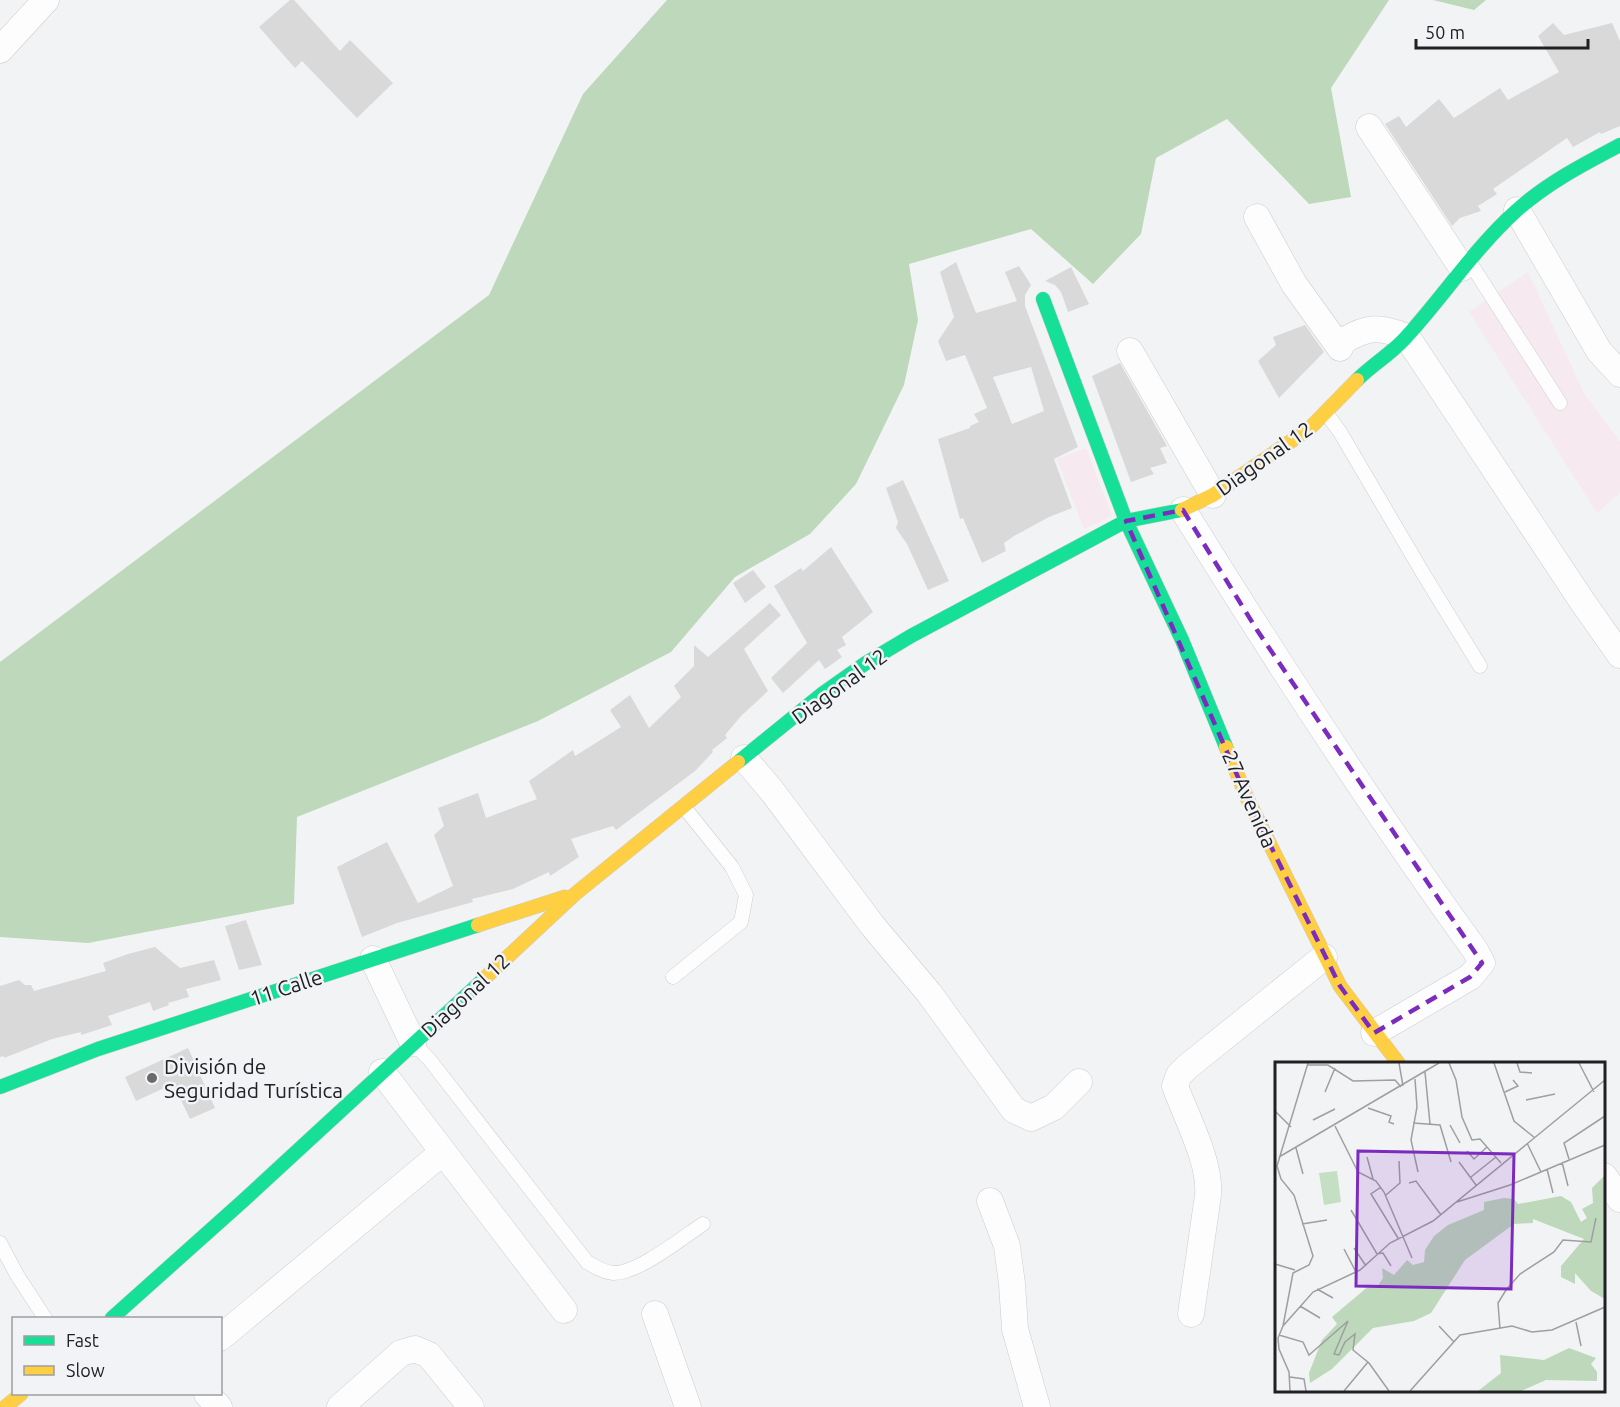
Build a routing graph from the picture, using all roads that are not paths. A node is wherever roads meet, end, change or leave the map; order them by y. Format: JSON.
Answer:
{"nodes":[{"id":1,"x":46,"y":0,"type":"edge"},
{"id":2,"x":0,"y":50,"type":"edge"},
{"id":3,"x":1369,"y":127,"type":"dead end"},
{"id":4,"x":1619,"y":149,"type":"edge"},
{"id":5,"x":1517,"y":210,"type":"junction"},
{"id":6,"x":1257,"y":217,"type":"dead end"},
{"id":7,"x":1465,"y":265,"type":"junction"},
{"id":8,"x":1043,"y":299,"type":"dead end"},
{"id":9,"x":1407,"y":337,"type":"junction"},
{"id":10,"x":1340,"y":348,"type":"junction"},
{"id":11,"x":1130,"y":351,"type":"dead end"},
{"id":12,"x":1620,"y":374,"type":"edge"},
{"id":13,"x":1361,"y":376,"type":"junction"},
{"id":14,"x":1560,"y":403,"type":"dead end"},
{"id":15,"x":1326,"y":413,"type":"junction"},
{"id":16,"x":1213,"y":495,"type":"junction"},
{"id":17,"x":1183,"y":510,"type":"junction"},
{"id":18,"x":1126,"y":521,"type":"junction"},
{"id":19,"x":1620,"y":655,"type":"edge"},
{"id":20,"x":1480,"y":666,"type":"dead end"},
{"id":21,"x":744,"y":758,"type":"junction"},
{"id":22,"x":684,"y":807,"type":"junction"},
{"id":23,"x":575,"y":894,"type":"junction"},
{"id":24,"x":1324,"y":957,"type":"junction"},
{"id":25,"x":373,"y":959,"type":"junction"},
{"id":26,"x":673,"y":977,"type":"dead end"},
{"id":27,"x":1374,"y":1033,"type":"junction"},
{"id":28,"x":413,"y":1042,"type":"junction"},
{"id":29,"x":1397,"y":1062,"type":"edge"},
{"id":30,"x":382,"y":1072,"type":"junction"},
{"id":31,"x":1079,"y":1082,"type":"dead end"},
{"id":32,"x":0,"y":1087,"type":"edge"},
{"id":33,"x":443,"y":1152,"type":"junction"},
{"id":34,"x":1605,"y":1177,"type":"edge"},
{"id":35,"x":1620,"y":1199,"type":"edge"},
{"id":36,"x":990,"y":1201,"type":"dead end"},
{"id":37,"x":703,"y":1224,"type":"dead end"},
{"id":38,"x":0,"y":1243,"type":"edge"},
{"id":39,"x":564,"y":1310,"type":"dead end"},
{"id":40,"x":127,"y":1314,"type":"edge"},
{"id":41,"x":655,"y":1314,"type":"dead end"},
{"id":42,"x":1191,"y":1314,"type":"dead end"},
{"id":43,"x":44,"y":1317,"type":"edge"},
{"id":44,"x":222,"y":1336,"type":"edge"},
{"id":45,"x":20,"y":1395,"type":"edge"},
{"id":46,"x":208,"y":1395,"type":"edge"},
{"id":47,"x":4,"y":1407,"type":"edge"},
{"id":48,"x":219,"y":1407,"type":"edge"},
{"id":49,"x":340,"y":1407,"type":"edge"},
{"id":50,"x":471,"y":1407,"type":"edge"},
{"id":51,"x":688,"y":1407,"type":"edge"},
{"id":52,"x":1036,"y":1407,"type":"edge"}],
"edges":[{"from":1,"to":2,"type":"street"},
{"from":3,"to":7,"type":"street"},
{"from":4,"to":5,"type":"main road","name":"Diagonal 12"},
{"from":5,"to":7,"type":"main road","name":"Diagonal 12"},
{"from":5,"to":12,"type":"street"},
{"from":6,"to":10,"type":"street"},
{"from":7,"to":9,"type":"main road","name":"Diagonal 12"},
{"from":7,"to":14,"type":"lane"},
{"from":8,"to":18,"type":"main road","name":"27 Avenida"},
{"from":9,"to":10,"type":"street"},
{"from":9,"to":13,"type":"main road","name":"Diagonal 12"},
{"from":9,"to":19,"type":"street"},
{"from":10,"to":13,"type":"street"},
{"from":11,"to":16,"type":"street"},
{"from":13,"to":15,"type":"main road","name":"Diagonal 12"},
{"from":15,"to":16,"type":"main road","name":"Diagonal 12"},
{"from":15,"to":20,"type":"lane"},
{"from":16,"to":17,"type":"main road","name":"Diagonal 12"},
{"from":17,"to":18,"type":"main road","name":"Diagonal 12"},
{"from":17,"to":27,"type":"street"},
{"from":18,"to":21,"type":"main road","name":"Diagonal 12"},
{"from":18,"to":24,"type":"main road","name":"27 Avenida"},
{"from":21,"to":22,"type":"main road","name":"Diagonal 12"},
{"from":21,"to":31,"type":"street"},
{"from":22,"to":23,"type":"main road","name":"Diagonal 12"},
{"from":22,"to":26,"type":"lane"},
{"from":23,"to":25,"type":"main road","name":"11 Calle"},
{"from":23,"to":28,"type":"main road","name":"Diagonal 12"},
{"from":24,"to":27,"type":"main road","name":"27 Avenida"},
{"from":24,"to":42,"type":"street"},
{"from":25,"to":28,"type":"street"},
{"from":25,"to":32,"type":"main road","name":"11 Calle"},
{"from":27,"to":29,"type":"main road","name":"27 Avenida"},
{"from":28,"to":30,"type":"main road","name":"Diagonal 12"},
{"from":28,"to":37,"type":"lane"},
{"from":30,"to":33,"type":"street"},
{"from":30,"to":40,"type":"main road","name":"Diagonal 12"},
{"from":33,"to":39,"type":"street"},
{"from":33,"to":44,"type":"street"},
{"from":34,"to":35,"type":"street"},
{"from":36,"to":52,"type":"street"},
{"from":38,"to":43,"type":"lane"},
{"from":41,"to":51,"type":"street"},
{"from":45,"to":47,"type":"main road"},
{"from":46,"to":48,"type":"street"},
{"from":49,"to":50,"type":"street"}]}
